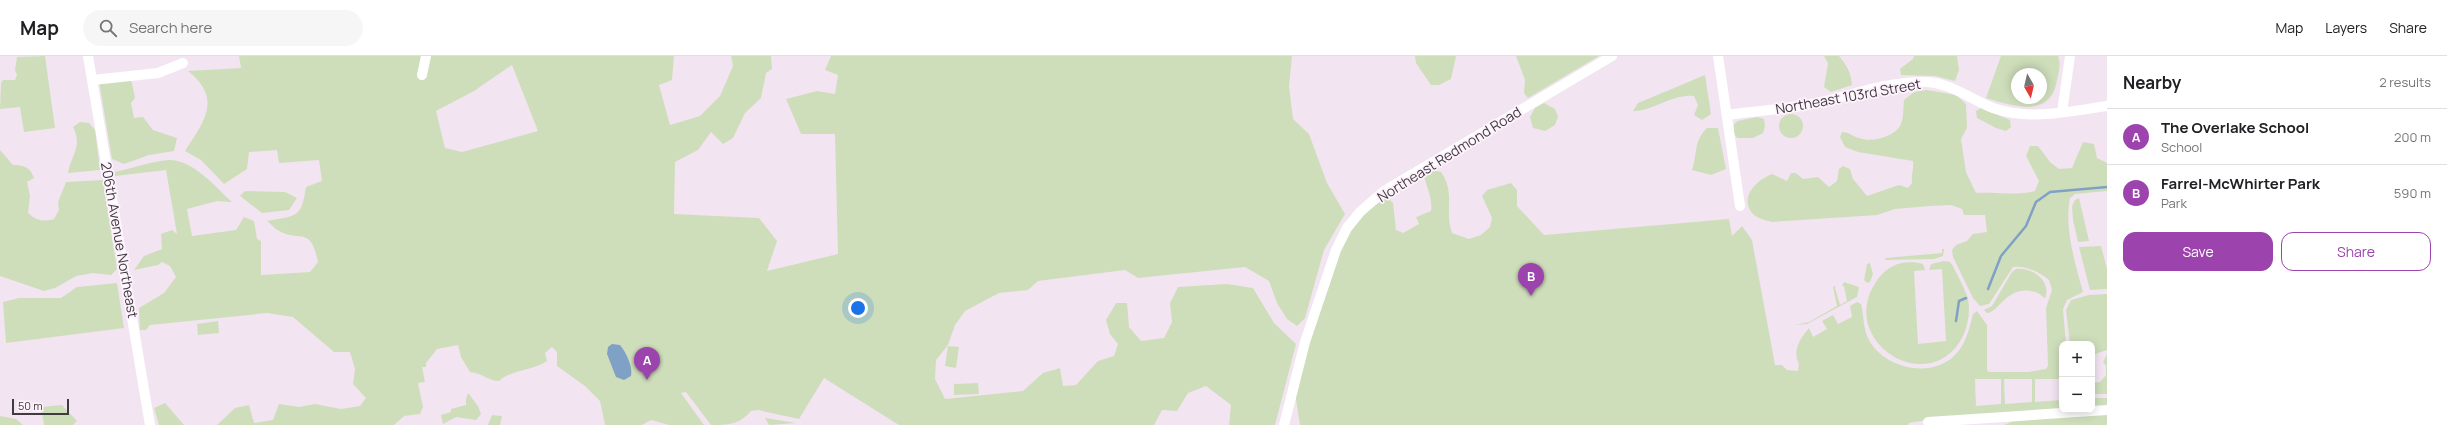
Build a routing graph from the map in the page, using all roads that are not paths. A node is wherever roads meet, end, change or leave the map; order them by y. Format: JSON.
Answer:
{"nodes":[{"id":1,"x":88,"y":56,"type":"edge"},
{"id":2,"x":426,"y":56,"type":"edge"},
{"id":3,"x":1612,"y":56,"type":"edge"},
{"id":4,"x":1718,"y":56,"type":"edge"},
{"id":5,"x":2070,"y":56,"type":"edge"},
{"id":6,"x":183,"y":63,"type":"dead end"},
{"id":7,"x":422,"y":75,"type":"dead end"},
{"id":8,"x":93,"y":80,"type":"junction"},
{"id":9,"x":2107,"y":106,"type":"edge"},
{"id":10,"x":2062,"y":112,"type":"junction"},
{"id":11,"x":1727,"y":115,"type":"junction"},
{"id":12,"x":1740,"y":206,"type":"dead end"},
{"id":13,"x":2107,"y":410,"type":"edge"},
{"id":14,"x":2008,"y":417,"type":"junction"},
{"id":15,"x":1928,"y":422,"type":"dead end"},
{"id":16,"x":150,"y":425,"type":"edge"},
{"id":17,"x":1284,"y":425,"type":"edge"},
{"id":18,"x":1997,"y":425,"type":"edge"}],
"edges":[{"from":1,"to":8,"type":"street","name":"206th Avenue Northeast"},
{"from":2,"to":7,"type":"street"},
{"from":3,"to":17,"type":"street","name":"Northeast Redmond Road"},
{"from":4,"to":11,"type":"street"},
{"from":5,"to":10,"type":"street"},
{"from":6,"to":8,"type":"street"},
{"from":8,"to":16,"type":"street","name":"206th Avenue Northeast"},
{"from":9,"to":10,"type":"street","name":"Northeast 103rd Street"},
{"from":10,"to":11,"type":"street","name":"Northeast 103rd Street"},
{"from":11,"to":12,"type":"street"},
{"from":13,"to":14,"type":"street"},
{"from":14,"to":15,"type":"street"},
{"from":14,"to":18,"type":"street"}]}
